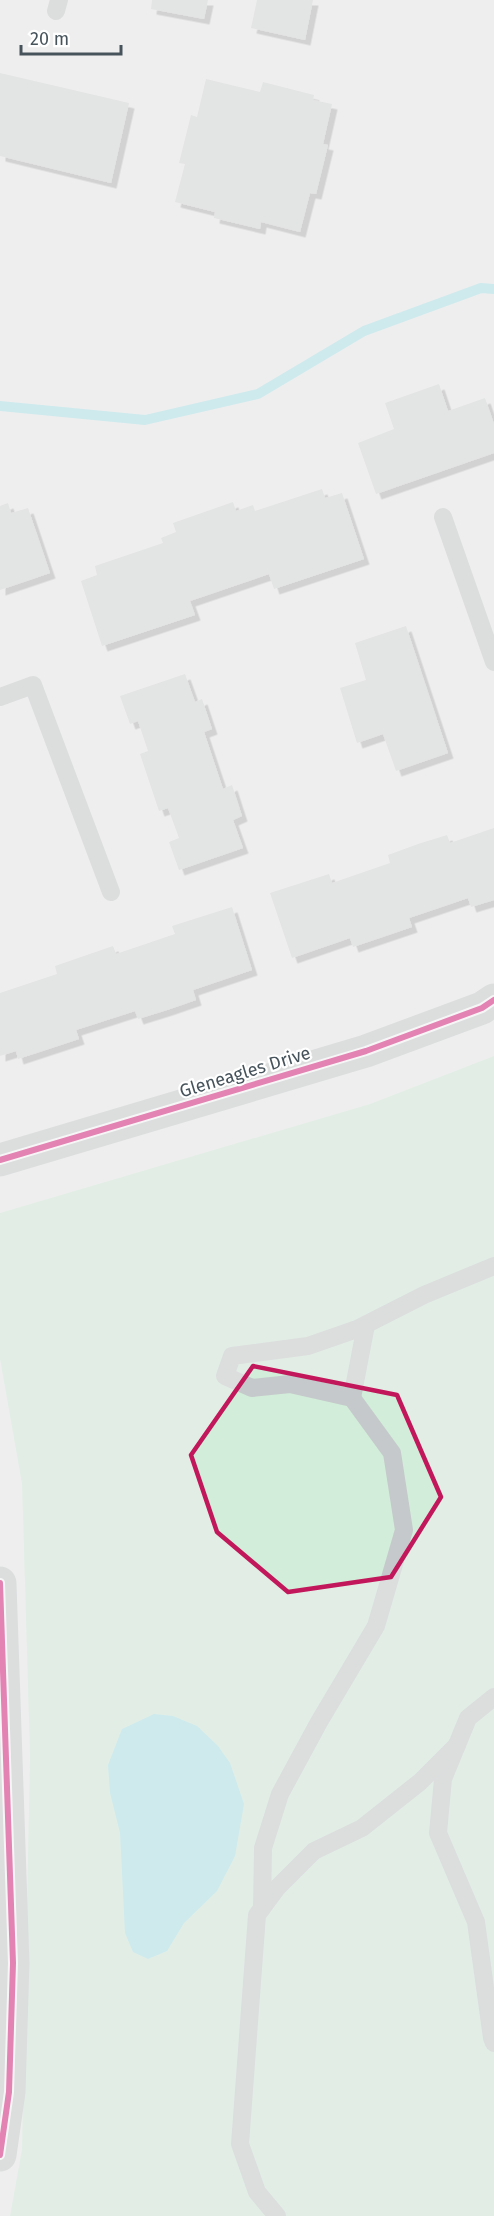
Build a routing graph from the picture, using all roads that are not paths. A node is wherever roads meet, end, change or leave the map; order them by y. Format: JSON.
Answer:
{"nodes":[{"id":1,"x":443,"y":518,"type":"dead end"},
{"id":2,"x":494,"y":662,"type":"edge"},
{"id":3,"x":0,"y":697,"type":"edge"},
{"id":4,"x":111,"y":892,"type":"dead end"},
{"id":5,"x":494,"y":1000,"type":"edge"},
{"id":6,"x":0,"y":1160,"type":"edge"},
{"id":7,"x":494,"y":1266,"type":"edge"},
{"id":8,"x":366,"y":1325,"type":"junction"},
{"id":9,"x":352,"y":1398,"type":"junction"},
{"id":10,"x":0,"y":1583,"type":"edge"},
{"id":11,"x":494,"y":1697,"type":"edge"},
{"id":12,"x":457,"y":1745,"type":"junction"},
{"id":13,"x":262,"y":1908,"type":"junction"},
{"id":14,"x":494,"y":2043,"type":"edge"},
{"id":15,"x":0,"y":2155,"type":"edge"},
{"id":16,"x":277,"y":2216,"type":"edge"}],
"edges":[{"from":1,"to":2,"type":"lane"},
{"from":3,"to":4,"type":"lane"},
{"from":5,"to":6,"type":"street","name":"Gleneagles Drive"},
{"from":7,"to":8,"type":"lane"},
{"from":8,"to":9,"type":"lane"},
{"from":8,"to":9,"type":"lane"},
{"from":9,"to":13,"type":"lane"},
{"from":10,"to":15,"type":"street"},
{"from":11,"to":12,"type":"lane"},
{"from":12,"to":13,"type":"lane"},
{"from":12,"to":14,"type":"lane"},
{"from":13,"to":16,"type":"lane"}]}
